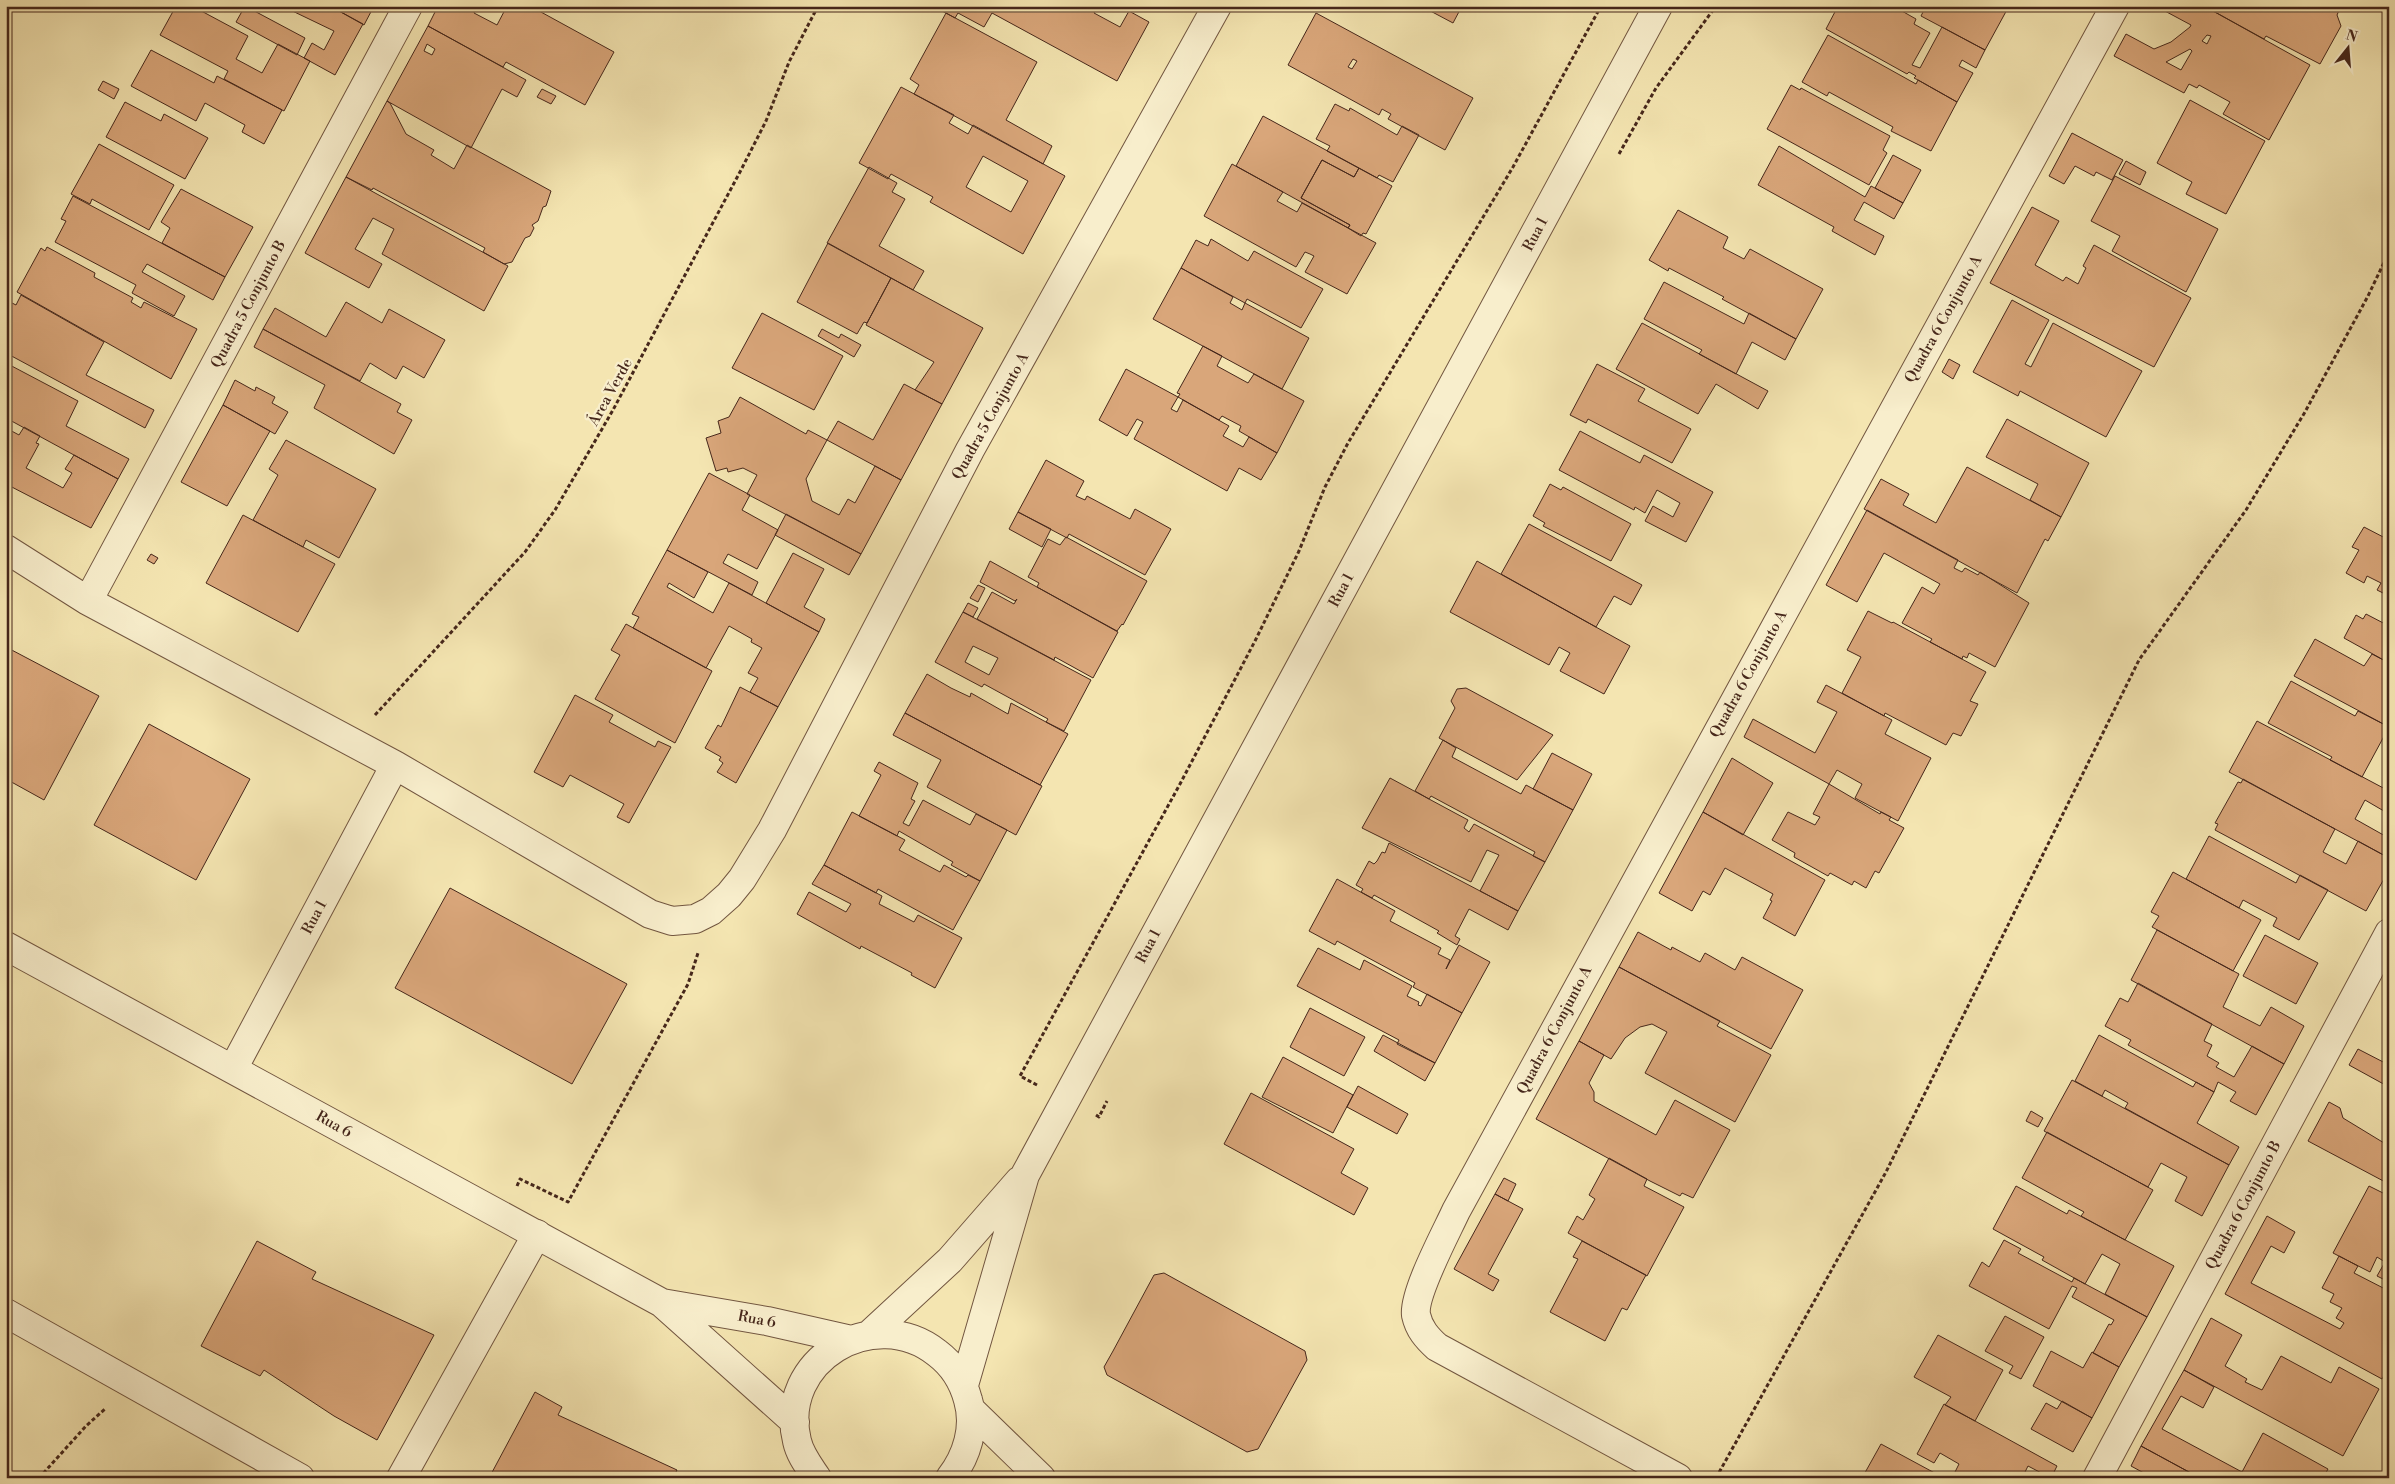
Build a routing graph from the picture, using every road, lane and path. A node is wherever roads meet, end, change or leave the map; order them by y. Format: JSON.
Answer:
{"nodes":[{"id":1,"x":8,"y":6,"type":"edge"},
{"id":2,"x":408,"y":6,"type":"edge"},
{"id":3,"x":818,"y":6,"type":"edge"},
{"id":4,"x":1217,"y":6,"type":"edge"},
{"id":5,"x":1601,"y":6,"type":"edge"},
{"id":6,"x":1658,"y":6,"type":"edge"},
{"id":7,"x":2114,"y":6,"type":"edge"},
{"id":8,"x":6,"y":10,"type":"edge"},
{"id":9,"x":2389,"y":252,"type":"edge"},
{"id":10,"x":6,"y":549,"type":"edge"},
{"id":11,"x":88,"y":601,"type":"junction"},
{"id":12,"x":351,"y":741,"type":"junction"},
{"id":13,"x":395,"y":765,"type":"junction"},
{"id":14,"x":711,"y":911,"type":"junction"},
{"id":15,"x":2389,"y":933,"type":"edge"},
{"id":16,"x":6,"y":946,"type":"edge"},
{"id":17,"x":233,"y":1069,"type":"junction"},
{"id":18,"x":1065,"y":1099,"type":"junction"},
{"id":19,"x":1025,"y":1175,"type":"junction"},
{"id":20,"x":568,"y":1202,"type":"dead end"},
{"id":21,"x":537,"y":1234,"type":"junction"},
{"id":22,"x":662,"y":1302,"type":"junction"},
{"id":23,"x":6,"y":1313,"type":"edge"},
{"id":24,"x":860,"y":1337,"type":"junction"},
{"id":25,"x":134,"y":1383,"type":"junction"},
{"id":26,"x":968,"y":1398,"type":"junction"},
{"id":27,"x":795,"y":1422,"type":"junction"},
{"id":28,"x":807,"y":1472,"type":"edge"},
{"id":29,"x":39,"y":1478,"type":"edge"},
{"id":30,"x":300,"y":1478,"type":"edge"},
{"id":31,"x":401,"y":1478,"type":"edge"},
{"id":32,"x":950,"y":1478,"type":"edge"},
{"id":33,"x":1041,"y":1478,"type":"edge"},
{"id":34,"x":1678,"y":1478,"type":"edge"},
{"id":35,"x":1716,"y":1478,"type":"edge"},
{"id":36,"x":2097,"y":1478,"type":"edge"}],
"edges":[{"from":1,"to":8,"type":"path"},
{"from":2,"to":11,"type":"street","name":"Quadra 5 Conjunto B"},
{"from":3,"to":12,"type":"path","name":"Área Verde"},
{"from":4,"to":14,"type":"street","name":"Quadra 5 Conjunto A"},
{"from":5,"to":18,"type":"path"},
{"from":6,"to":18,"type":"street","name":"Rua 1"},
{"from":7,"to":34,"type":"street","name":"Quadra 6 Conjunto A"},
{"from":9,"to":35,"type":"path"},
{"from":10,"to":11,"type":"street"},
{"from":11,"to":12,"type":"street"},
{"from":12,"to":13,"type":"street"},
{"from":13,"to":14,"type":"street"},
{"from":13,"to":17,"type":"street","name":"Rua 1"},
{"from":14,"to":20,"type":"path"},
{"from":15,"to":36,"type":"street","name":"Quadra 6 Conjunto B"},
{"from":16,"to":17,"type":"street","name":"Rua 6"},
{"from":17,"to":21,"type":"street","name":"Rua 6"},
{"from":18,"to":19,"type":"street","name":"Rua 1"},
{"from":19,"to":24,"type":"street"},
{"from":19,"to":26,"type":"street"},
{"from":21,"to":22,"type":"street","name":"Rua 6"},
{"from":21,"to":31,"type":"street"},
{"from":22,"to":24,"type":"street","name":"Rua 6"},
{"from":22,"to":27,"type":"street","name":"Rua 6"},
{"from":23,"to":25,"type":"street"},
{"from":24,"to":26,"type":"street","name":"Rua 6"},
{"from":24,"to":27,"type":"street"},
{"from":25,"to":29,"type":"path"},
{"from":25,"to":30,"type":"street"},
{"from":26,"to":32,"type":"street"},
{"from":26,"to":33,"type":"street"},
{"from":27,"to":28,"type":"street"}]}
